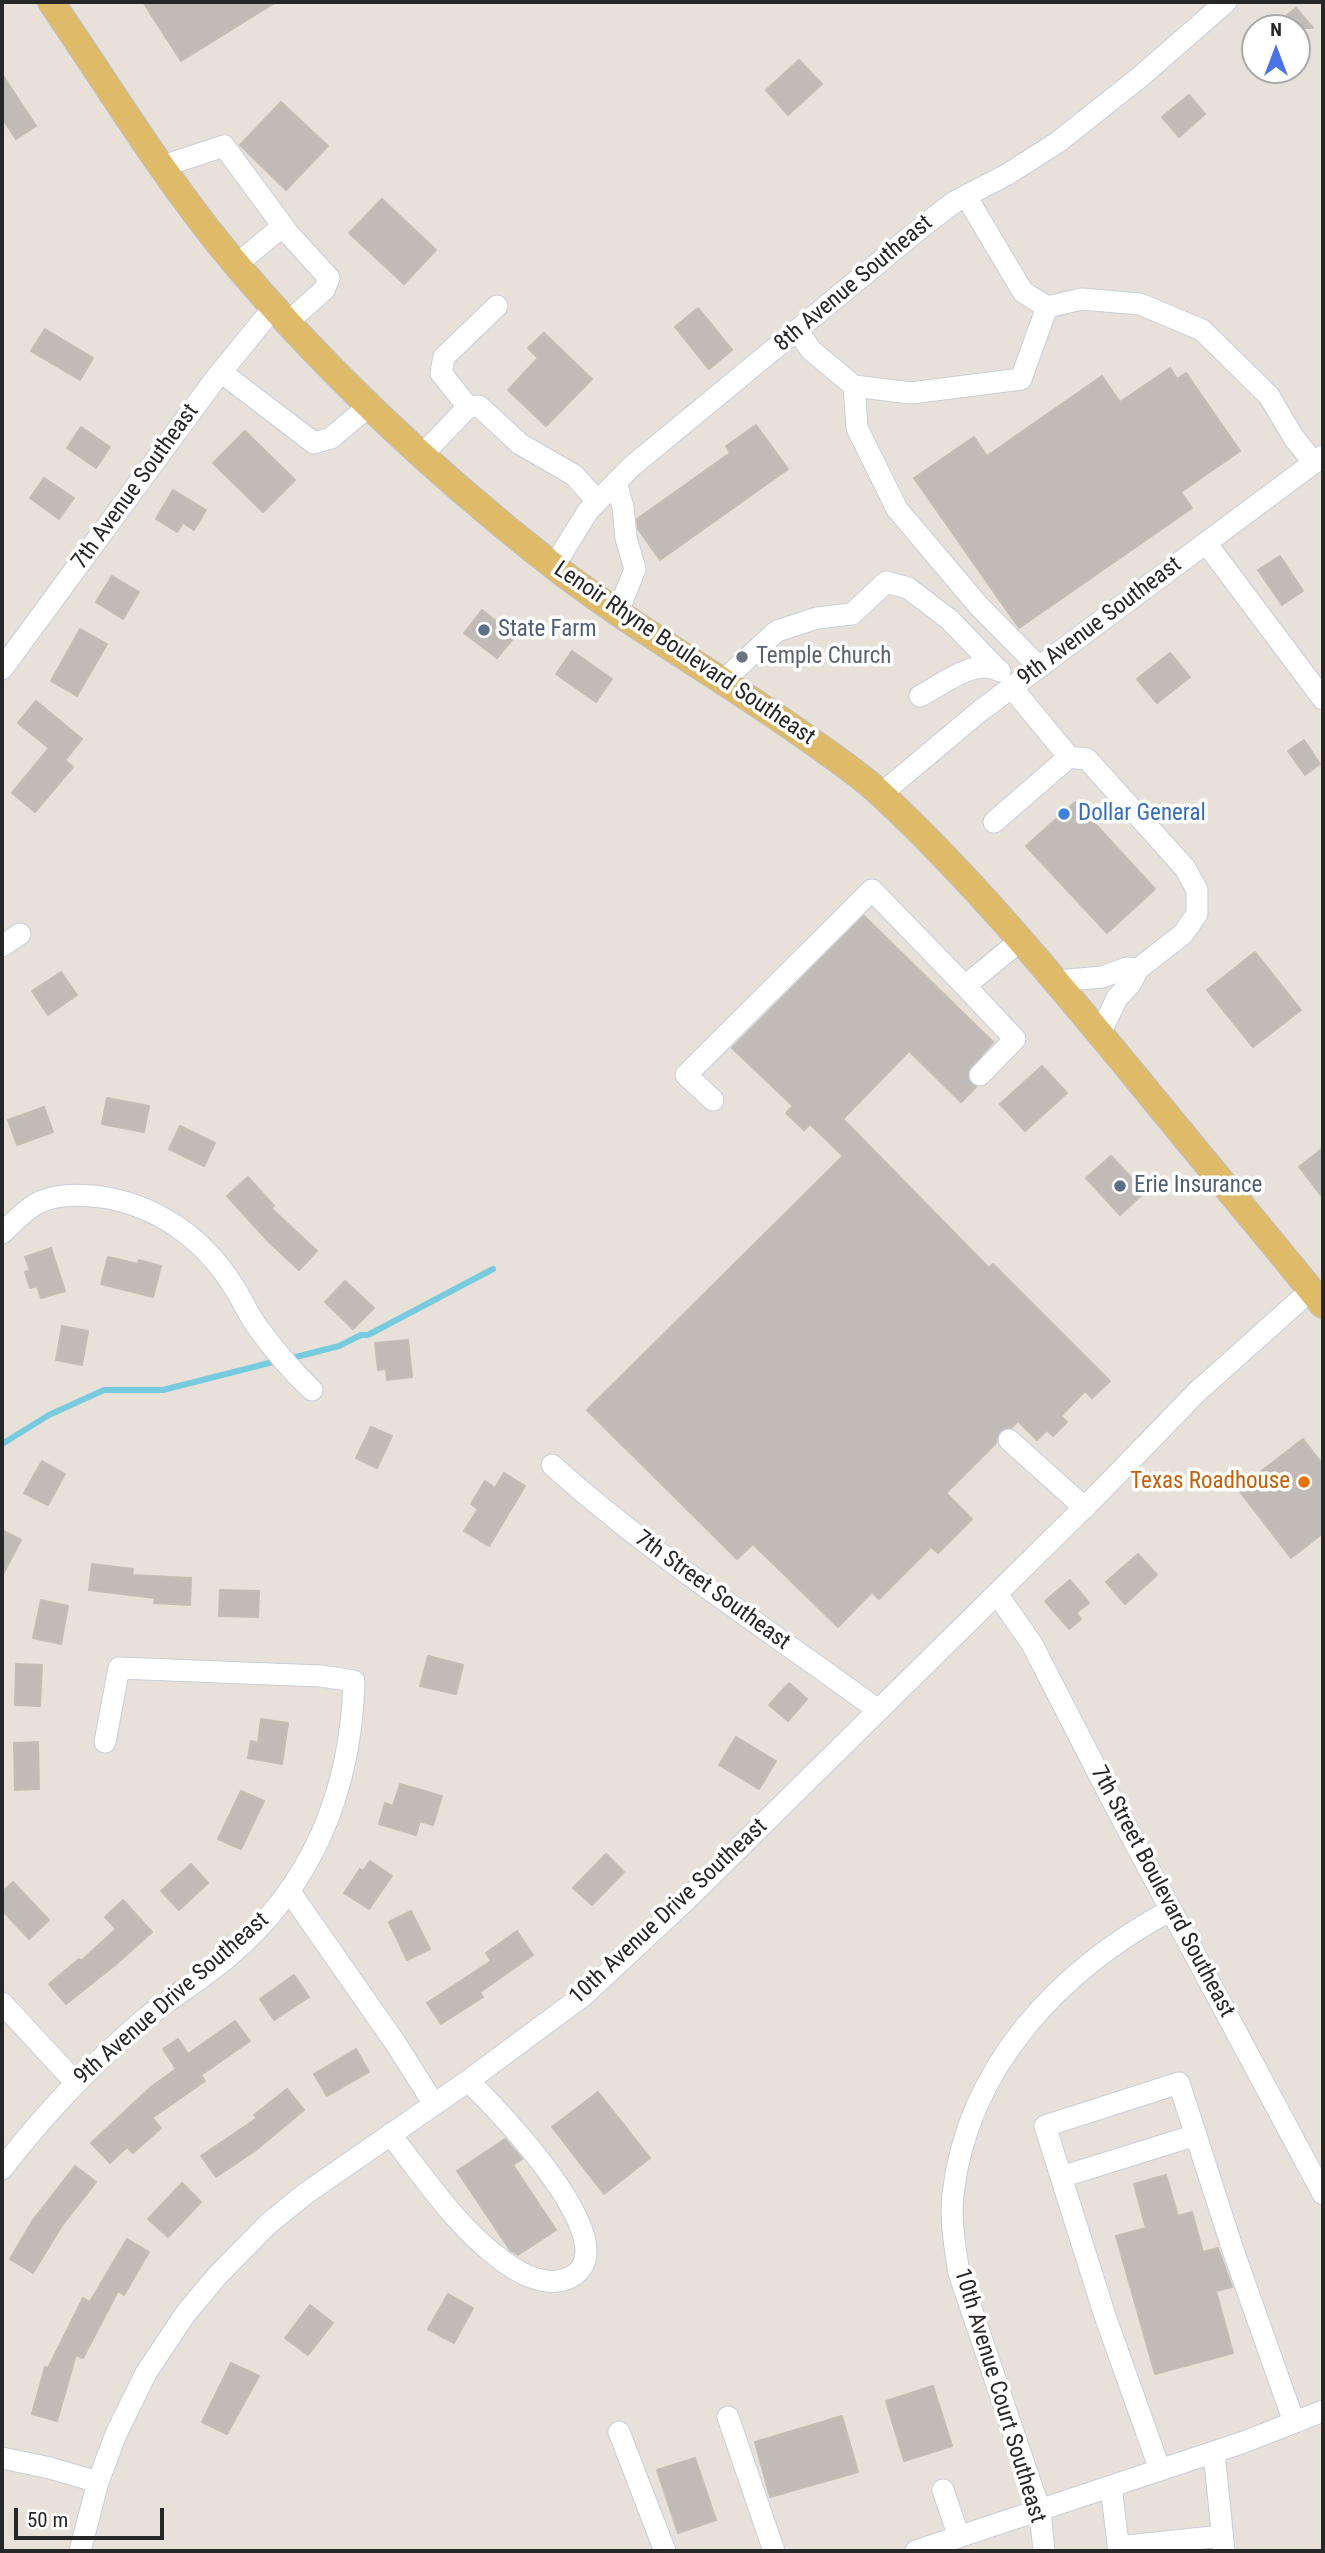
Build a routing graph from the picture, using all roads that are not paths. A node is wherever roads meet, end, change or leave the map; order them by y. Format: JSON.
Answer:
{"nodes":[{"id":1,"x":51,"y":2,"type":"edge"},
{"id":2,"x":1226,"y":2,"type":"edge"},
{"id":3,"x":163,"y":166,"type":"junction"},
{"id":4,"x":966,"y":196,"type":"junction"},
{"id":5,"x":283,"y":226,"type":"junction"},
{"id":6,"x":237,"y":264,"type":"junction"},
{"id":7,"x":497,"y":306,"type":"dead end"},
{"id":8,"x":1047,"y":307,"type":"junction"},
{"id":9,"x":281,"y":315,"type":"junction"},
{"id":10,"x":798,"y":331,"type":"junction"},
{"id":11,"x":221,"y":372,"type":"junction"},
{"id":12,"x":854,"y":386,"type":"junction"},
{"id":13,"x":369,"y":406,"type":"junction"},
{"id":14,"x":468,"y":407,"type":"junction"},
{"id":15,"x":423,"y":454,"type":"junction"},
{"id":16,"x":1319,"y":460,"type":"edge"},
{"id":17,"x":616,"y":482,"type":"junction"},
{"id":18,"x":597,"y":501,"type":"junction"},
{"id":19,"x":1206,"y":544,"type":"junction"},
{"id":20,"x":554,"y":566,"type":"junction"},
{"id":21,"x":618,"y":612,"type":"junction"},
{"id":22,"x":1039,"y":667,"type":"junction"},
{"id":23,"x":2,"y":669,"type":"edge"},
{"id":24,"x":997,"y":669,"type":"junction"},
{"id":25,"x":724,"y":680,"type":"junction"},
{"id":26,"x":1014,"y":686,"type":"junction"},
{"id":27,"x":920,"y":696,"type":"dead end"},
{"id":28,"x":1323,"y":699,"type":"edge"},
{"id":29,"x":1069,"y":757,"type":"junction"},
{"id":30,"x":881,"y":794,"type":"junction"},
{"id":31,"x":994,"y":822,"type":"dead end"},
{"id":32,"x":20,"y":933,"type":"dead end"},
{"id":33,"x":1021,"y":940,"type":"junction"},
{"id":34,"x":2,"y":946,"type":"edge"},
{"id":35,"x":1138,"y":969,"type":"junction"},
{"id":36,"x":1056,"y":981,"type":"junction"},
{"id":37,"x":965,"y":986,"type":"junction"},
{"id":38,"x":1100,"y":1034,"type":"junction"},
{"id":39,"x":980,"y":1075,"type":"dead end"},
{"id":40,"x":713,"y":1100,"type":"dead end"},
{"id":41,"x":2,"y":1233,"type":"edge"},
{"id":42,"x":1317,"y":1298,"type":"edge"},
{"id":43,"x":312,"y":1390,"type":"dead end"},
{"id":44,"x":1009,"y":1440,"type":"dead end"},
{"id":45,"x":552,"y":1465,"type":"dead end"},
{"id":46,"x":1085,"y":1507,"type":"junction"},
{"id":47,"x":997,"y":1594,"type":"junction"},
{"id":48,"x":878,"y":1710,"type":"junction"},
{"id":49,"x":105,"y":1742,"type":"dead end"},
{"id":50,"x":290,"y":1892,"type":"junction"},
{"id":51,"x":1171,"y":1910,"type":"junction"},
{"id":52,"x":2,"y":2003,"type":"edge"},
{"id":53,"x":468,"y":2081,"type":"junction"},
{"id":54,"x":75,"y":2082,"type":"junction"},
{"id":55,"x":434,"y":2104,"type":"junction"},
{"id":56,"x":390,"y":2134,"type":"junction"},
{"id":57,"x":1196,"y":2135,"type":"junction"},
{"id":58,"x":2,"y":2169,"type":"edge"},
{"id":59,"x":1061,"y":2177,"type":"junction"},
{"id":60,"x":1323,"y":2194,"type":"edge"},
{"id":61,"x":1323,"y":2411,"type":"edge"},
{"id":62,"x":728,"y":2417,"type":"dead end"},
{"id":63,"x":1294,"y":2423,"type":"junction"},
{"id":64,"x":619,"y":2431,"type":"dead end"},
{"id":65,"x":1214,"y":2452,"type":"junction"},
{"id":66,"x":2,"y":2458,"type":"edge"},
{"id":67,"x":1160,"y":2470,"type":"junction"},
{"id":68,"x":98,"y":2482,"type":"junction"},
{"id":69,"x":1111,"y":2487,"type":"junction"},
{"id":70,"x":943,"y":2490,"type":"dead end"},
{"id":71,"x":1040,"y":2511,"type":"junction"},
{"id":72,"x":959,"y":2537,"type":"junction"},
{"id":73,"x":1223,"y":2544,"type":"edge"},
{"id":74,"x":1119,"y":2549,"type":"edge"},
{"id":75,"x":80,"y":2551,"type":"edge"},
{"id":76,"x":665,"y":2551,"type":"edge"},
{"id":77,"x":774,"y":2551,"type":"edge"},
{"id":78,"x":916,"y":2551,"type":"edge"},
{"id":79,"x":1044,"y":2551,"type":"edge"}],
"edges":[{"from":1,"to":3,"type":"main road","name":"Lenoir Rhyne Boulevard Southeast"},
{"from":2,"to":4,"type":"street","name":"8th Avenue Southeast"},
{"from":3,"to":5,"type":"street"},
{"from":3,"to":6,"type":"main road","name":"Lenoir Rhyne Boulevard Southeast"},
{"from":4,"to":8,"type":"street"},
{"from":4,"to":10,"type":"street","name":"8th Avenue Southeast"},
{"from":5,"to":6,"type":"street"},
{"from":5,"to":9,"type":"street","name":"7th Avenue Southeast"},
{"from":6,"to":9,"type":"main road","name":"Lenoir Rhyne Boulevard Southeast"},
{"from":7,"to":14,"type":"street"},
{"from":8,"to":12,"type":"street"},
{"from":8,"to":16,"type":"street"},
{"from":9,"to":11,"type":"street","name":"7th Avenue Southeast"},
{"from":9,"to":13,"type":"main road","name":"Lenoir Rhyne Boulevard Southeast"},
{"from":10,"to":12,"type":"street"},
{"from":10,"to":17,"type":"street","name":"8th Avenue Southeast"},
{"from":11,"to":13,"type":"street"},
{"from":11,"to":23,"type":"street","name":"7th Avenue Southeast"},
{"from":12,"to":22,"type":"street"},
{"from":13,"to":15,"type":"main road","name":"Lenoir Rhyne Boulevard Southeast"},
{"from":14,"to":15,"type":"street"},
{"from":14,"to":18,"type":"street"},
{"from":15,"to":20,"type":"main road","name":"Lenoir Rhyne Boulevard Southeast"},
{"from":16,"to":19,"type":"street","name":"9th Avenue Southeast"},
{"from":17,"to":18,"type":"street","name":"8th Avenue Southeast"},
{"from":17,"to":21,"type":"street"},
{"from":18,"to":20,"type":"street","name":"8th Avenue Southeast"},
{"from":19,"to":22,"type":"street","name":"9th Avenue Southeast"},
{"from":19,"to":28,"type":"street"},
{"from":20,"to":21,"type":"main road","name":"Lenoir Rhyne Boulevard Southeast"},
{"from":21,"to":25,"type":"main road","name":"Lenoir Rhyne Boulevard Southeast"},
{"from":22,"to":26,"type":"street","name":"9th Avenue Southeast"},
{"from":24,"to":25,"type":"street"},
{"from":24,"to":26,"type":"street"},
{"from":24,"to":27,"type":"street"},
{"from":25,"to":30,"type":"main road","name":"Lenoir Rhyne Boulevard Southeast"},
{"from":26,"to":29,"type":"street"},
{"from":26,"to":30,"type":"street","name":"9th Avenue Southeast"},
{"from":29,"to":31,"type":"street"},
{"from":29,"to":35,"type":"street"},
{"from":30,"to":33,"type":"main road","name":"Lenoir Rhyne Boulevard Southeast"},
{"from":32,"to":34,"type":"street"},
{"from":33,"to":36,"type":"main road","name":"Lenoir Rhyne Boulevard Southeast"},
{"from":33,"to":37,"type":"street"},
{"from":35,"to":36,"type":"street"},
{"from":35,"to":38,"type":"street"},
{"from":36,"to":38,"type":"main road","name":"Lenoir Rhyne Boulevard Southeast"},
{"from":37,"to":39,"type":"street"},
{"from":37,"to":40,"type":"street"},
{"from":38,"to":42,"type":"main road","name":"Lenoir Rhyne Boulevard Southeast"},
{"from":41,"to":43,"type":"street"},
{"from":42,"to":46,"type":"street","name":"10th Avenue Drive Southeast"},
{"from":44,"to":46,"type":"street"},
{"from":45,"to":48,"type":"street","name":"7th Street Southeast"},
{"from":46,"to":47,"type":"street","name":"10th Avenue Drive Southeast"},
{"from":47,"to":48,"type":"street","name":"10th Avenue Drive Southeast"},
{"from":47,"to":51,"type":"street","name":"7th Street Boulevard Southeast"},
{"from":48,"to":53,"type":"street","name":"10th Avenue Drive Southeast"},
{"from":49,"to":50,"type":"street","name":"9th Avenue Drive Southeast"},
{"from":50,"to":54,"type":"street","name":"9th Avenue Drive Southeast"},
{"from":50,"to":55,"type":"street"},
{"from":51,"to":60,"type":"street","name":"7th Street Boulevard Southeast"},
{"from":51,"to":71,"type":"street","name":"10th Avenue Court Southeast"},
{"from":52,"to":54,"type":"street"},
{"from":53,"to":55,"type":"street","name":"10th Avenue Drive Southeast"},
{"from":53,"to":56,"type":"street"},
{"from":54,"to":58,"type":"street","name":"9th Avenue Drive Southeast"},
{"from":55,"to":56,"type":"street","name":"10th Avenue Drive Southeast"},
{"from":56,"to":68,"type":"street","name":"10th Avenue Drive Southeast"},
{"from":57,"to":59,"type":"street"},
{"from":57,"to":59,"type":"street"},
{"from":57,"to":63,"type":"street"},
{"from":59,"to":67,"type":"street"},
{"from":61,"to":63,"type":"street"},
{"from":62,"to":77,"type":"street"},
{"from":63,"to":65,"type":"street"},
{"from":64,"to":76,"type":"street"},
{"from":65,"to":67,"type":"street"},
{"from":65,"to":73,"type":"street"},
{"from":66,"to":68,"type":"street"},
{"from":67,"to":69,"type":"street"},
{"from":68,"to":75,"type":"street","name":"10th Avenue Drive Southeast"},
{"from":69,"to":71,"type":"street"},
{"from":69,"to":74,"type":"street"},
{"from":70,"to":72,"type":"street"},
{"from":71,"to":72,"type":"street"},
{"from":71,"to":79,"type":"street","name":"10th Avenue Court Southeast"},
{"from":72,"to":78,"type":"street"},
{"from":73,"to":74,"type":"street"}]}
